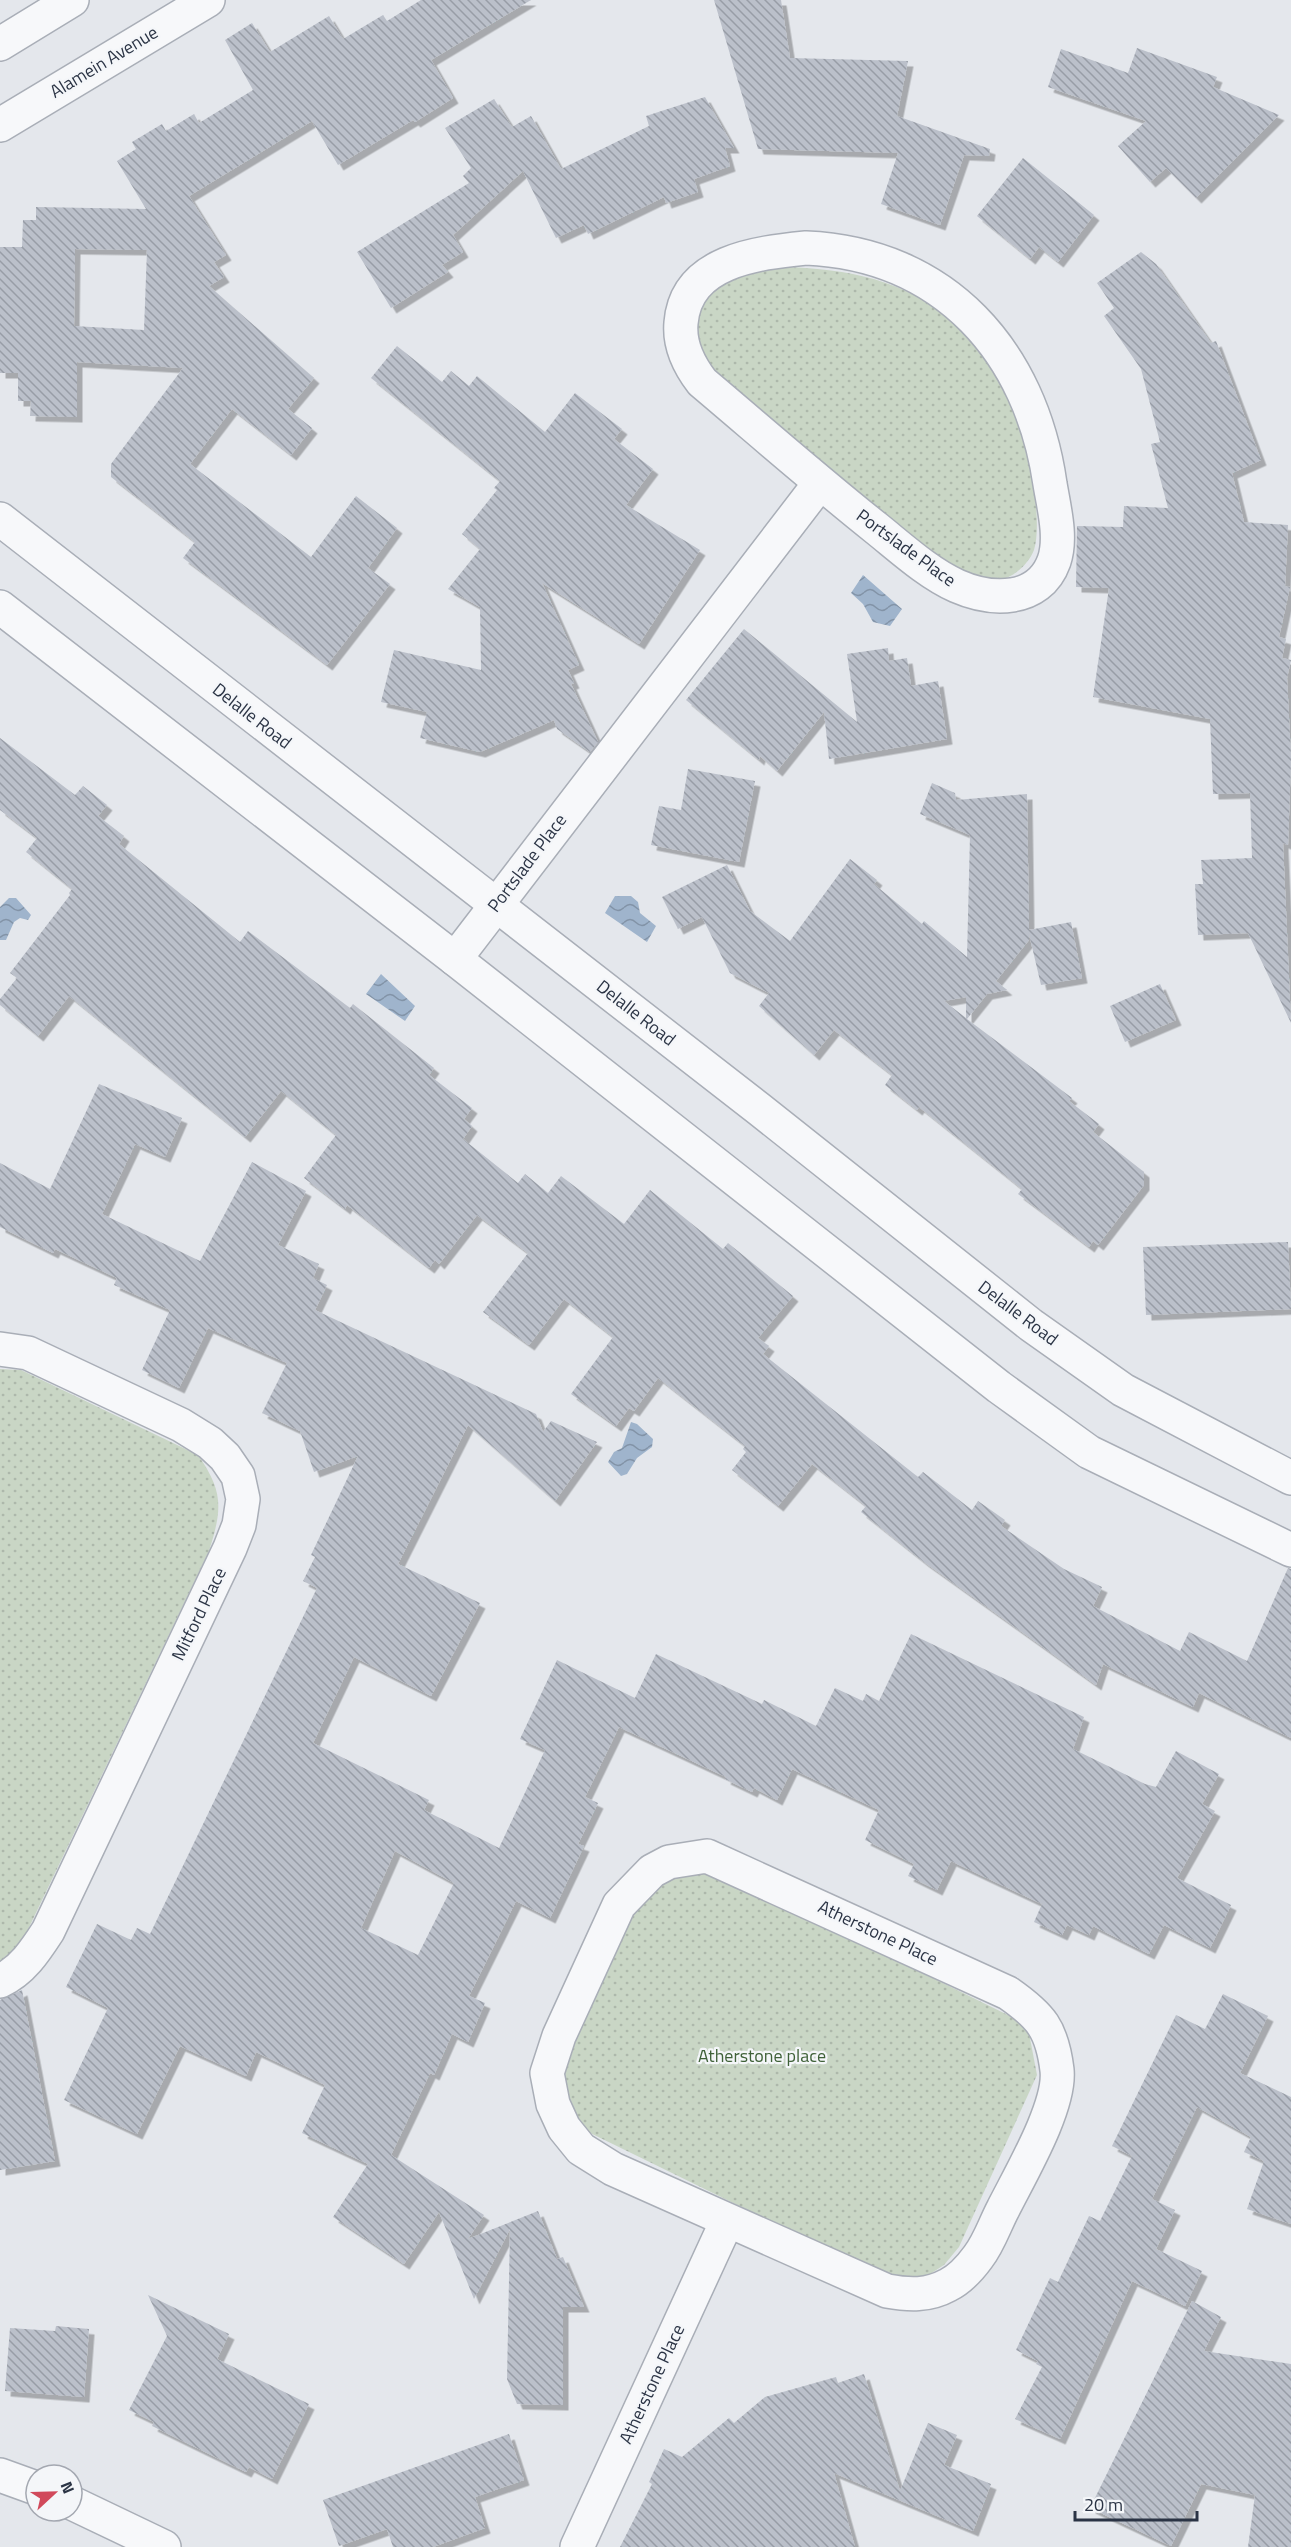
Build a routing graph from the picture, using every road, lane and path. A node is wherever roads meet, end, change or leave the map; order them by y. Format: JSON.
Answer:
{"nodes":[{"id":1,"x":72,"y":0,"type":"edge"},
{"id":2,"x":208,"y":0,"type":"edge"},
{"id":3,"x":0,"y":44,"type":"edge"},
{"id":4,"x":0,"y":125,"type":"edge"},
{"id":5,"x":820,"y":483,"type":"junction"},
{"id":6,"x":0,"y":519,"type":"edge"},
{"id":7,"x":0,"y":607,"type":"edge"},
{"id":8,"x":495,"y":904,"type":"junction"},
{"id":9,"x":455,"y":959,"type":"junction"},
{"id":10,"x":0,"y":1349,"type":"edge"},
{"id":11,"x":1291,"y":1478,"type":"edge"},
{"id":12,"x":1291,"y":1550,"type":"edge"},
{"id":13,"x":0,"y":1981,"type":"edge"},
{"id":14,"x":727,"y":2221,"type":"junction"},
{"id":15,"x":0,"y":2475,"type":"edge"},
{"id":16,"x":24,"y":2484,"type":"edge"},
{"id":17,"x":84,"y":2509,"type":"edge"},
{"id":18,"x":164,"y":2547,"type":"edge"},
{"id":19,"x":577,"y":2547,"type":"edge"}],
"edges":[{"from":1,"to":3,"type":"street"},
{"from":2,"to":4,"type":"street","name":"Alamein Avenue"},
{"from":5,"to":5,"type":"street","name":"Portslade Place"},
{"from":5,"to":8,"type":"street","name":"Portslade Place"},
{"from":6,"to":8,"type":"street","name":"Delalle Road"},
{"from":7,"to":9,"type":"street"},
{"from":8,"to":9,"type":"street","name":"Portslade Place"},
{"from":8,"to":11,"type":"street","name":"Delalle Road"},
{"from":9,"to":12,"type":"street"},
{"from":10,"to":13,"type":"street","name":"Mitford Place"},
{"from":14,"to":14,"type":"street","name":"Atherstone Place"},
{"from":14,"to":19,"type":"street","name":"Atherstone Place"},
{"from":15,"to":16,"type":"street"},
{"from":17,"to":18,"type":"street"}]}
